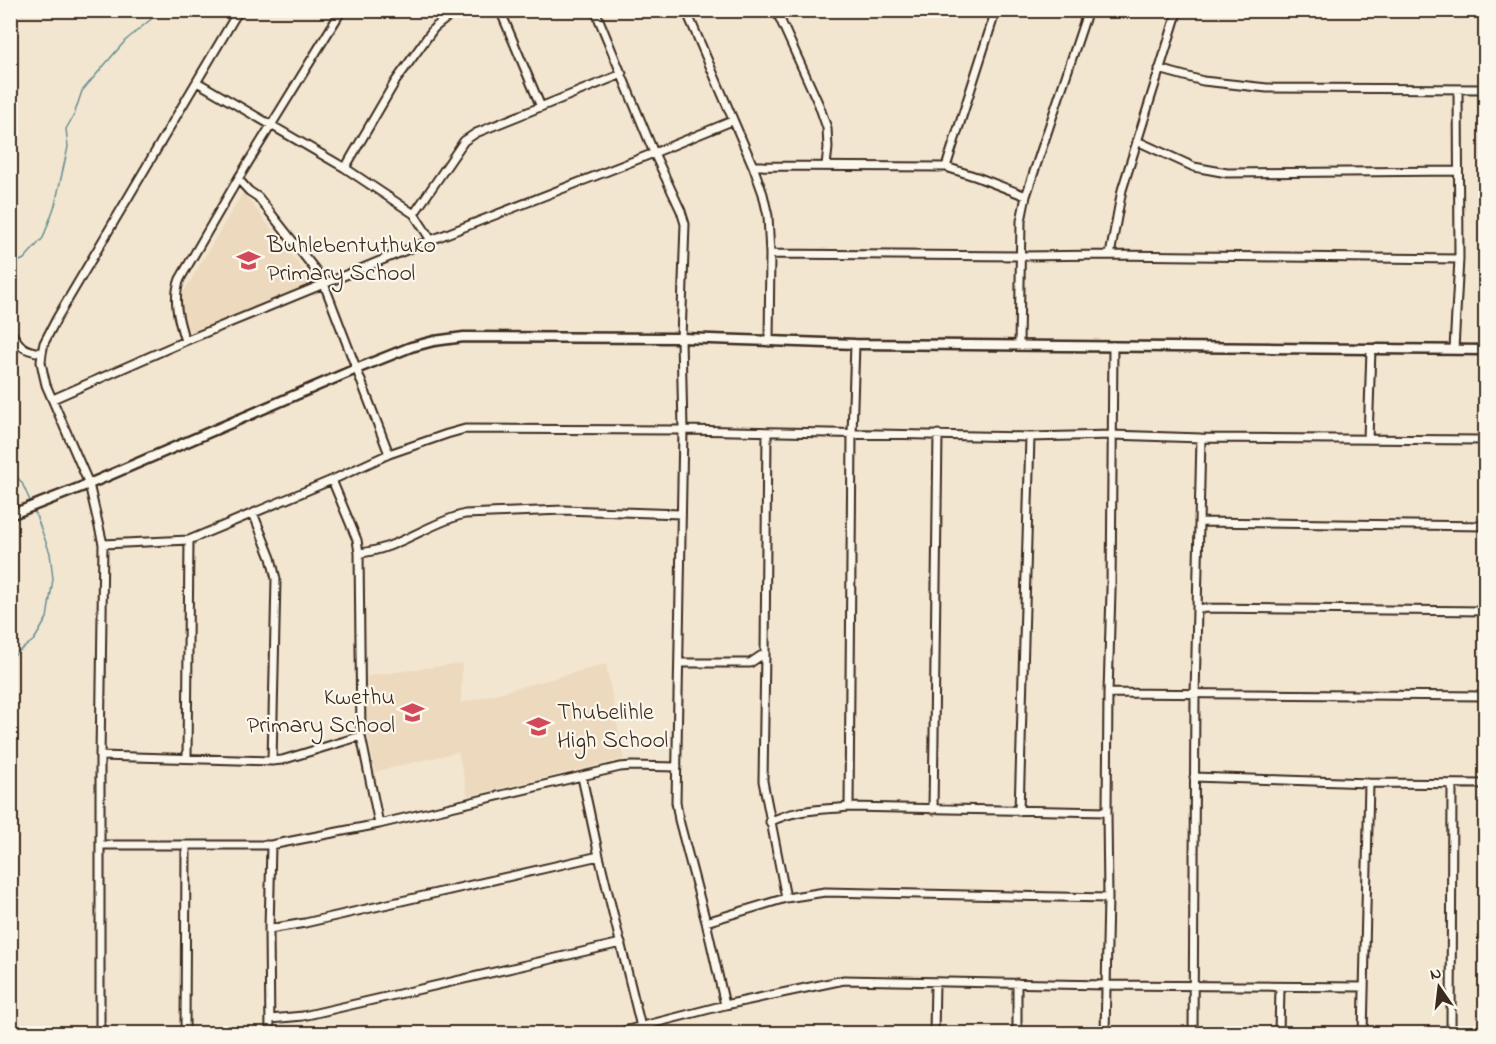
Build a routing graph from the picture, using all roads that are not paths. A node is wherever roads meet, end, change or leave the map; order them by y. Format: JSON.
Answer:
{"nodes":[{"id":1,"x":238,"y":10,"type":"edge"},
{"id":2,"x":342,"y":10,"type":"edge"},
{"id":3,"x":460,"y":10,"type":"edge"},
{"id":4,"x":500,"y":10,"type":"edge"},
{"id":5,"x":596,"y":10,"type":"edge"},
{"id":6,"x":776,"y":10,"type":"edge"},
{"id":7,"x":996,"y":10,"type":"edge"},
{"id":8,"x":1088,"y":10,"type":"edge"},
{"id":9,"x":1178,"y":10,"type":"edge"},
{"id":10,"x":688,"y":11,"type":"edge"},
{"id":11,"x":1159,"y":69,"type":"junction"},
{"id":12,"x":622,"y":74,"type":"junction"},
{"id":13,"x":197,"y":82,"type":"junction"},
{"id":14,"x":1458,"y":89,"type":"junction"},
{"id":15,"x":1485,"y":89,"type":"edge"},
{"id":16,"x":541,"y":107,"type":"junction"},
{"id":17,"x":732,"y":121,"type":"junction"},
{"id":18,"x":271,"y":124,"type":"junction"},
{"id":19,"x":1137,"y":141,"type":"junction"},
{"id":20,"x":654,"y":153,"type":"junction"},
{"id":21,"x":826,"y":165,"type":"junction"},
{"id":22,"x":753,"y":166,"type":"junction"},
{"id":23,"x":345,"y":168,"type":"junction"},
{"id":24,"x":946,"y":168,"type":"junction"},
{"id":25,"x":1458,"y":171,"type":"junction"},
{"id":26,"x":238,"y":179,"type":"junction"},
{"id":27,"x":1026,"y":196,"type":"junction"},
{"id":28,"x":414,"y":214,"type":"junction"},
{"id":29,"x":431,"y":240,"type":"junction"},
{"id":30,"x":770,"y":254,"type":"junction"},
{"id":31,"x":1110,"y":255,"type":"junction"},
{"id":32,"x":1020,"y":256,"type":"junction"},
{"id":33,"x":1459,"y":259,"type":"junction"},
{"id":34,"x":324,"y":284,"type":"junction"},
{"id":35,"x":10,"y":330,"type":"edge"},
{"id":36,"x":681,"y":338,"type":"junction"},
{"id":37,"x":185,"y":341,"type":"junction"},
{"id":38,"x":769,"y":342,"type":"junction"},
{"id":39,"x":855,"y":344,"type":"junction"},
{"id":40,"x":1019,"y":345,"type":"junction"},
{"id":41,"x":1113,"y":346,"type":"junction"},
{"id":42,"x":1371,"y":349,"type":"junction"},
{"id":43,"x":1454,"y":349,"type":"junction"},
{"id":44,"x":1485,"y":350,"type":"edge"},
{"id":45,"x":42,"y":353,"type":"junction"},
{"id":46,"x":356,"y":369,"type":"junction"},
{"id":47,"x":53,"y":399,"type":"junction"},
{"id":48,"x":683,"y":430,"type":"junction"},
{"id":49,"x":767,"y":432,"type":"junction"},
{"id":50,"x":852,"y":434,"type":"junction"},
{"id":51,"x":938,"y":434,"type":"junction"},
{"id":52,"x":1112,"y":435,"type":"junction"},
{"id":53,"x":1030,"y":436,"type":"junction"},
{"id":54,"x":1201,"y":438,"type":"junction"},
{"id":55,"x":1368,"y":439,"type":"junction"},
{"id":56,"x":1485,"y":440,"type":"edge"},
{"id":57,"x":389,"y":454,"type":"junction"},
{"id":58,"x":332,"y":480,"type":"junction"},
{"id":59,"x":89,"y":484,"type":"junction"},
{"id":60,"x":253,"y":513,"type":"junction"},
{"id":61,"x":681,"y":514,"type":"junction"},
{"id":62,"x":10,"y":516,"type":"edge"},
{"id":63,"x":1199,"y":522,"type":"junction"},
{"id":64,"x":1485,"y":526,"type":"edge"},
{"id":65,"x":189,"y":540,"type":"junction"},
{"id":66,"x":104,"y":544,"type":"junction"},
{"id":67,"x":359,"y":553,"type":"junction"},
{"id":68,"x":1197,"y":608,"type":"junction"},
{"id":69,"x":1485,"y":611,"type":"edge"},
{"id":70,"x":765,"y":653,"type":"junction"},
{"id":71,"x":679,"y":663,"type":"junction"},
{"id":72,"x":1108,"y":693,"type":"junction"},
{"id":73,"x":1195,"y":695,"type":"junction"},
{"id":74,"x":1485,"y":696,"type":"edge"},
{"id":75,"x":361,"y":736,"type":"junction"},
{"id":76,"x":100,"y":756,"type":"junction"},
{"id":77,"x":187,"y":758,"type":"junction"},
{"id":78,"x":272,"y":761,"type":"junction"},
{"id":79,"x":676,"y":767,"type":"junction"},
{"id":80,"x":582,"y":777,"type":"junction"},
{"id":81,"x":1194,"y":777,"type":"junction"},
{"id":82,"x":1369,"y":783,"type":"junction"},
{"id":83,"x":1452,"y":784,"type":"junction"},
{"id":84,"x":1485,"y":784,"type":"edge"},
{"id":85,"x":849,"y":807,"type":"junction"},
{"id":86,"x":933,"y":810,"type":"junction"},
{"id":87,"x":1019,"y":811,"type":"junction"},
{"id":88,"x":1107,"y":812,"type":"junction"},
{"id":89,"x":770,"y":822,"type":"junction"},
{"id":90,"x":379,"y":824,"type":"junction"},
{"id":91,"x":100,"y":845,"type":"junction"},
{"id":92,"x":186,"y":845,"type":"junction"},
{"id":93,"x":271,"y":845,"type":"junction"},
{"id":94,"x":599,"y":856,"type":"junction"},
{"id":95,"x":786,"y":898,"type":"junction"},
{"id":96,"x":1108,"y":898,"type":"junction"},
{"id":97,"x":706,"y":922,"type":"junction"},
{"id":98,"x":269,"y":929,"type":"junction"},
{"id":99,"x":621,"y":942,"type":"junction"},
{"id":100,"x":935,"y":982,"type":"junction"},
{"id":101,"x":1017,"y":983,"type":"junction"},
{"id":102,"x":1106,"y":985,"type":"junction"},
{"id":103,"x":1192,"y":985,"type":"junction"},
{"id":104,"x":1280,"y":987,"type":"junction"},
{"id":105,"x":1364,"y":987,"type":"junction"},
{"id":106,"x":725,"y":1005,"type":"junction"},
{"id":107,"x":270,"y":1019,"type":"junction"},
{"id":108,"x":640,"y":1027,"type":"junction"},
{"id":109,"x":100,"y":1034,"type":"edge"},
{"id":110,"x":185,"y":1034,"type":"edge"},
{"id":111,"x":270,"y":1034,"type":"edge"},
{"id":112,"x":612,"y":1034,"type":"edge"},
{"id":113,"x":934,"y":1034,"type":"edge"},
{"id":114,"x":1017,"y":1034,"type":"edge"},
{"id":115,"x":1106,"y":1034,"type":"edge"},
{"id":116,"x":1193,"y":1034,"type":"edge"},
{"id":117,"x":1279,"y":1034,"type":"edge"},
{"id":118,"x":1363,"y":1034,"type":"edge"},
{"id":119,"x":1451,"y":1034,"type":"edge"}],
"edges":[{"from":1,"to":13,"type":"street"},
{"from":2,"to":18,"type":"street"},
{"from":3,"to":23,"type":"street"},
{"from":4,"to":16,"type":"street"},
{"from":5,"to":12,"type":"street"},
{"from":6,"to":21,"type":"street"},
{"from":7,"to":24,"type":"street"},
{"from":8,"to":27,"type":"street"},
{"from":9,"to":11,"type":"street"},
{"from":10,"to":17,"type":"street"},
{"from":11,"to":14,"type":"street"},
{"from":11,"to":19,"type":"street"},
{"from":12,"to":16,"type":"street"},
{"from":12,"to":20,"type":"street"},
{"from":13,"to":18,"type":"street"},
{"from":13,"to":45,"type":"street"},
{"from":14,"to":15,"type":"street"},
{"from":14,"to":25,"type":"street"},
{"from":16,"to":28,"type":"street"},
{"from":17,"to":20,"type":"street"},
{"from":17,"to":22,"type":"street"},
{"from":18,"to":23,"type":"street"},
{"from":18,"to":26,"type":"street"},
{"from":19,"to":25,"type":"street"},
{"from":19,"to":31,"type":"street"},
{"from":20,"to":29,"type":"street"},
{"from":20,"to":36,"type":"street"},
{"from":21,"to":22,"type":"street"},
{"from":21,"to":24,"type":"street"},
{"from":22,"to":30,"type":"street"},
{"from":23,"to":28,"type":"street"},
{"from":24,"to":27,"type":"street"},
{"from":25,"to":33,"type":"street"},
{"from":26,"to":34,"type":"street"},
{"from":26,"to":37,"type":"street"},
{"from":27,"to":32,"type":"street"},
{"from":28,"to":29,"type":"street"},
{"from":29,"to":34,"type":"street"},
{"from":30,"to":32,"type":"street"},
{"from":30,"to":38,"type":"street"},
{"from":31,"to":32,"type":"street"},
{"from":31,"to":33,"type":"street"},
{"from":32,"to":40,"type":"street"},
{"from":33,"to":43,"type":"street"},
{"from":34,"to":37,"type":"street"},
{"from":34,"to":46,"type":"street"},
{"from":35,"to":45,"type":"street"},
{"from":36,"to":38,"type":"street"},
{"from":36,"to":46,"type":"street"},
{"from":36,"to":48,"type":"street"},
{"from":37,"to":47,"type":"street"},
{"from":38,"to":39,"type":"street"},
{"from":39,"to":40,"type":"street"},
{"from":39,"to":50,"type":"street"},
{"from":40,"to":41,"type":"street"},
{"from":41,"to":42,"type":"street"},
{"from":41,"to":52,"type":"street"},
{"from":42,"to":43,"type":"street"},
{"from":42,"to":55,"type":"street"},
{"from":43,"to":44,"type":"street"},
{"from":45,"to":47,"type":"street"},
{"from":46,"to":57,"type":"street"},
{"from":46,"to":59,"type":"street"},
{"from":47,"to":59,"type":"street"},
{"from":48,"to":49,"type":"street"},
{"from":48,"to":57,"type":"street"},
{"from":48,"to":61,"type":"street"},
{"from":49,"to":50,"type":"street"},
{"from":49,"to":70,"type":"street"},
{"from":50,"to":51,"type":"street"},
{"from":50,"to":85,"type":"street"},
{"from":51,"to":53,"type":"street"},
{"from":51,"to":86,"type":"street"},
{"from":52,"to":53,"type":"street"},
{"from":52,"to":54,"type":"street"},
{"from":52,"to":72,"type":"street"},
{"from":53,"to":87,"type":"street"},
{"from":54,"to":55,"type":"street"},
{"from":54,"to":63,"type":"street"},
{"from":55,"to":56,"type":"street"},
{"from":57,"to":58,"type":"street"},
{"from":58,"to":60,"type":"street"},
{"from":58,"to":67,"type":"street"},
{"from":59,"to":62,"type":"street"},
{"from":59,"to":66,"type":"street"},
{"from":60,"to":65,"type":"street"},
{"from":60,"to":78,"type":"street"},
{"from":61,"to":67,"type":"street"},
{"from":61,"to":71,"type":"street"},
{"from":63,"to":64,"type":"street"},
{"from":63,"to":68,"type":"street"},
{"from":65,"to":66,"type":"street"},
{"from":65,"to":77,"type":"street"},
{"from":66,"to":76,"type":"street"},
{"from":67,"to":75,"type":"street"},
{"from":68,"to":69,"type":"street"},
{"from":68,"to":73,"type":"street"},
{"from":70,"to":71,"type":"street"},
{"from":70,"to":89,"type":"street"},
{"from":71,"to":79,"type":"street"},
{"from":72,"to":73,"type":"street"},
{"from":72,"to":88,"type":"street"},
{"from":73,"to":74,"type":"street"},
{"from":73,"to":81,"type":"street"},
{"from":75,"to":78,"type":"street"},
{"from":75,"to":90,"type":"street"},
{"from":76,"to":77,"type":"street"},
{"from":76,"to":91,"type":"street"},
{"from":77,"to":78,"type":"street"},
{"from":79,"to":80,"type":"street"},
{"from":79,"to":97,"type":"street"},
{"from":80,"to":90,"type":"street"},
{"from":80,"to":94,"type":"street"},
{"from":81,"to":82,"type":"street"},
{"from":81,"to":103,"type":"street"},
{"from":82,"to":83,"type":"street"},
{"from":82,"to":105,"type":"street"},
{"from":83,"to":84,"type":"street"},
{"from":83,"to":119,"type":"street"},
{"from":85,"to":86,"type":"street"},
{"from":85,"to":89,"type":"street"},
{"from":86,"to":87,"type":"street"},
{"from":87,"to":88,"type":"street"},
{"from":88,"to":96,"type":"street"},
{"from":89,"to":95,"type":"street"},
{"from":90,"to":93,"type":"street"},
{"from":91,"to":92,"type":"street"},
{"from":91,"to":109,"type":"street"},
{"from":92,"to":93,"type":"street"},
{"from":92,"to":110,"type":"street"},
{"from":93,"to":98,"type":"street"},
{"from":94,"to":98,"type":"street"},
{"from":94,"to":99,"type":"street"},
{"from":95,"to":96,"type":"street"},
{"from":95,"to":97,"type":"street"},
{"from":96,"to":102,"type":"street"},
{"from":97,"to":106,"type":"street"},
{"from":98,"to":107,"type":"street"},
{"from":99,"to":107,"type":"street"},
{"from":99,"to":108,"type":"street"},
{"from":100,"to":101,"type":"street"},
{"from":100,"to":106,"type":"street"},
{"from":100,"to":113,"type":"street"},
{"from":101,"to":102,"type":"street"},
{"from":101,"to":114,"type":"street"},
{"from":102,"to":103,"type":"street"},
{"from":102,"to":115,"type":"street"},
{"from":103,"to":104,"type":"street"},
{"from":103,"to":116,"type":"street"},
{"from":104,"to":105,"type":"street"},
{"from":104,"to":117,"type":"street"},
{"from":105,"to":118,"type":"street"},
{"from":106,"to":108,"type":"street"},
{"from":107,"to":111,"type":"street"},
{"from":108,"to":112,"type":"street"}]}
